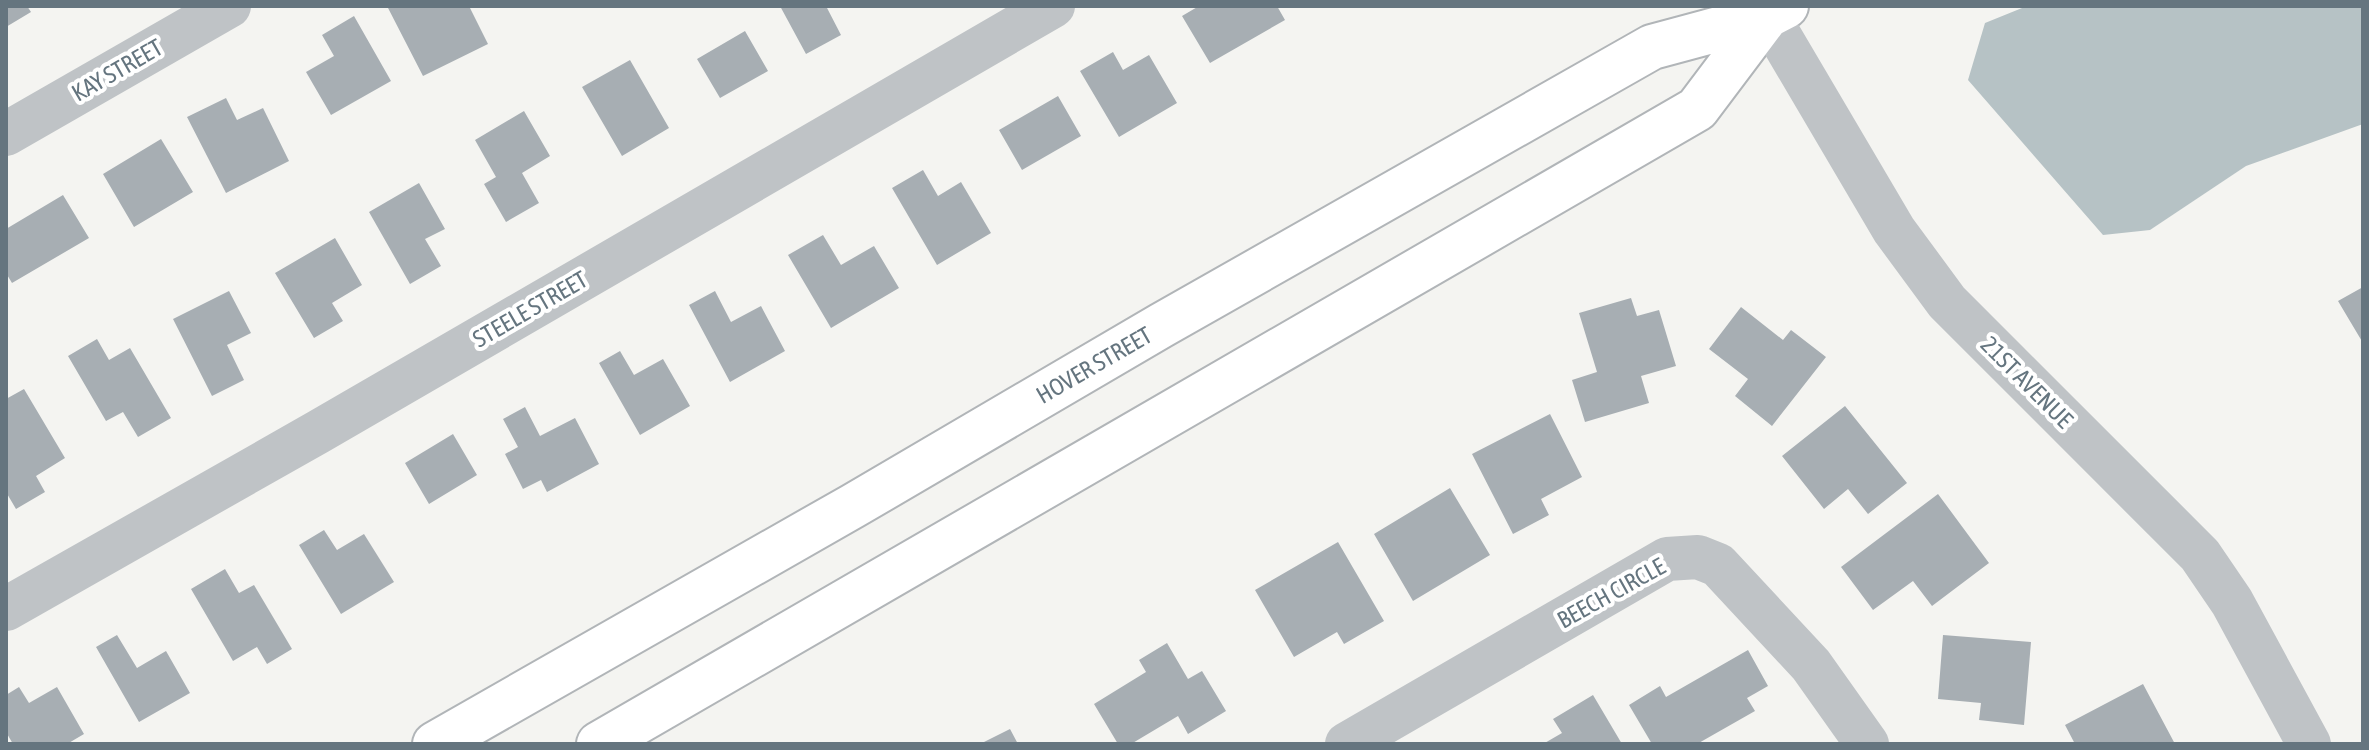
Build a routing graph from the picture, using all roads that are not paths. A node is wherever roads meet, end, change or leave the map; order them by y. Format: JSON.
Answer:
{"nodes":[{"id":1,"x":229,"y":6,"type":"edge"},
{"id":2,"x":1053,"y":6,"type":"edge"},
{"id":3,"x":1772,"y":9,"type":"edge"},
{"id":4,"x":6,"y":134,"type":"edge"},
{"id":5,"x":6,"y":609,"type":"edge"},
{"id":6,"x":435,"y":744,"type":"edge"},
{"id":7,"x":599,"y":744,"type":"edge"},
{"id":8,"x":1347,"y":744,"type":"edge"},
{"id":9,"x":1867,"y":744,"type":"edge"},
{"id":10,"x":2309,"y":744,"type":"edge"}],
"edges":[{"from":1,"to":4,"type":"street","name":"KAY STREET"},
{"from":2,"to":5,"type":"street","name":"STEELE STREET"},
{"from":3,"to":6,"type":"main road","name":"HOVER STREET"},
{"from":3,"to":7,"type":"main road"},
{"from":3,"to":10,"type":"street","name":"21ST AVENUE"},
{"from":8,"to":9,"type":"street","name":"BEECH CIRCLE"}]}
